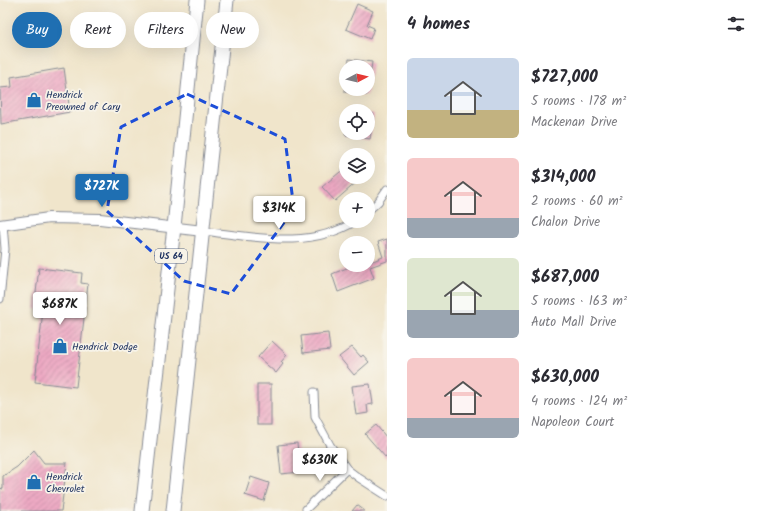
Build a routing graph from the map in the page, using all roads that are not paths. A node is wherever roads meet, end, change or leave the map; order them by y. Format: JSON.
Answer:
{"nodes":[{"id":1,"x":197,"y":0,"type":"edge"},
{"id":2,"x":227,"y":0,"type":"edge"},
{"id":3,"x":387,"y":189,"type":"edge"},
{"id":4,"x":375,"y":205,"type":"edge"},
{"id":5,"x":2,"y":224,"type":"edge"},
{"id":6,"x":174,"y":227,"type":"junction"},
{"id":7,"x":343,"y":228,"type":"edge"},
{"id":8,"x":203,"y":231,"type":"junction"},
{"id":9,"x":0,"y":299,"type":"edge"},
{"id":10,"x":314,"y":392,"type":"dead end"},
{"id":11,"x":347,"y":469,"type":"junction"},
{"id":12,"x":387,"y":496,"type":"edge"},
{"id":13,"x":306,"y":509,"type":"dead end"},
{"id":14,"x":142,"y":511,"type":"edge"},
{"id":15,"x":173,"y":511,"type":"edge"}],
"edges":[{"from":1,"to":6,"type":"highway","number":"US 64"},
{"from":2,"to":8,"type":"highway","number":"US 64"},
{"from":3,"to":4,"type":"street"},
{"from":5,"to":6,"type":"street"},
{"from":5,"to":9,"type":"street"},
{"from":6,"to":8,"type":"street"},
{"from":6,"to":14,"type":"highway","number":"US 64"},
{"from":7,"to":8,"type":"street"},
{"from":8,"to":15,"type":"highway","number":"US 64"},
{"from":10,"to":11,"type":"street"},
{"from":11,"to":12,"type":"street"},
{"from":11,"to":13,"type":"street"}]}
